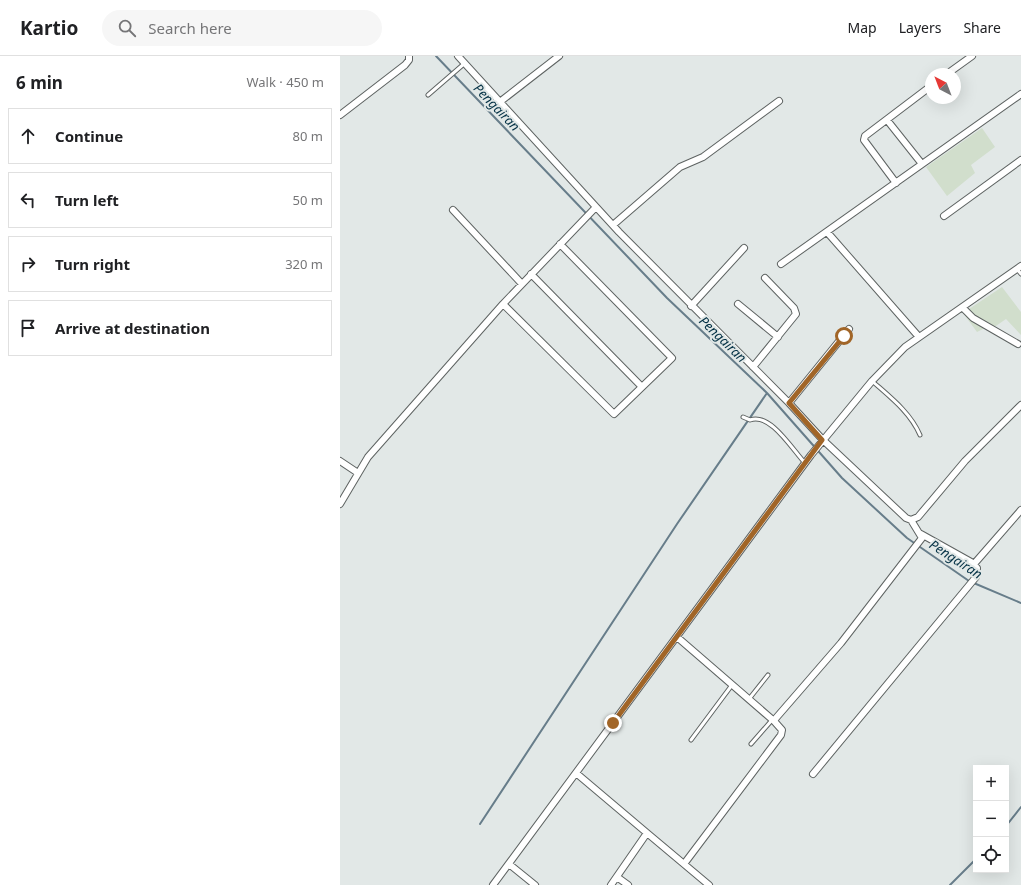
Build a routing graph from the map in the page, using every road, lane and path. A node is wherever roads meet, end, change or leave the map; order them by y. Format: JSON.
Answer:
{"nodes":[{"id":1,"x":409,"y":56,"type":"edge"},
{"id":2,"x":458,"y":56,"type":"edge"},
{"id":3,"x":559,"y":56,"type":"edge"},
{"id":4,"x":972,"y":56,"type":"edge"},
{"id":5,"x":462,"y":65,"type":"junction"},
{"id":6,"x":955,"y":68,"type":"edge"},
{"id":7,"x":925,"y":91,"type":"edge"},
{"id":8,"x":1021,"y":94,"type":"edge"},
{"id":9,"x":428,"y":95,"type":"dead end"},
{"id":10,"x":501,"y":101,"type":"junction"},
{"id":11,"x":779,"y":101,"type":"dead end"},
{"id":12,"x":340,"y":115,"type":"edge"},
{"id":13,"x":887,"y":120,"type":"junction"},
{"id":14,"x":1021,"y":160,"type":"edge"},
{"id":15,"x":922,"y":164,"type":"junction"},
{"id":16,"x":896,"y":183,"type":"junction"},
{"id":17,"x":596,"y":207,"type":"junction"},
{"id":18,"x":453,"y":210,"type":"dead end"},
{"id":19,"x":944,"y":216,"type":"dead end"},
{"id":20,"x":613,"y":225,"type":"junction"},
{"id":21,"x":827,"y":232,"type":"junction"},
{"id":22,"x":560,"y":244,"type":"junction"},
{"id":23,"x":744,"y":248,"type":"dead end"},
{"id":24,"x":781,"y":264,"type":"dead end"},
{"id":25,"x":1020,"y":270,"type":"edge"},
{"id":26,"x":531,"y":274,"type":"junction"},
{"id":27,"x":765,"y":278,"type":"dead end"},
{"id":28,"x":522,"y":284,"type":"junction"},
{"id":29,"x":503,"y":304,"type":"junction"},
{"id":30,"x":738,"y":304,"type":"dead end"},
{"id":31,"x":691,"y":306,"type":"junction"},
{"id":32,"x":963,"y":308,"type":"junction"},
{"id":33,"x":849,"y":329,"type":"dead end"},
{"id":34,"x":920,"y":336,"type":"junction"},
{"id":35,"x":778,"y":337,"type":"junction"},
{"id":36,"x":1018,"y":344,"type":"dead end"},
{"id":37,"x":753,"y":367,"type":"junction"},
{"id":38,"x":872,"y":381,"type":"junction"},
{"id":39,"x":642,"y":387,"type":"junction"},
{"id":40,"x":789,"y":403,"type":"junction"},
{"id":41,"x":1021,"y":405,"type":"edge"},
{"id":42,"x":747,"y":418,"type":"dead end"},
{"id":43,"x":920,"y":435,"type":"dead end"},
{"id":44,"x":821,"y":442,"type":"junction"},
{"id":45,"x":340,"y":461,"type":"edge"},
{"id":46,"x":805,"y":464,"type":"junction"},
{"id":47,"x":358,"y":473,"type":"junction"},
{"id":48,"x":340,"y":504,"type":"edge"},
{"id":49,"x":1021,"y":510,"type":"edge"},
{"id":50,"x":911,"y":520,"type":"junction"},
{"id":51,"x":921,"y":534,"type":"junction"},
{"id":52,"x":974,"y":564,"type":"junction"},
{"id":53,"x":677,"y":637,"type":"junction"},
{"id":54,"x":768,"y":675,"type":"dead end"},
{"id":55,"x":732,"y":685,"type":"junction"},
{"id":56,"x":748,"y":699,"type":"junction"},
{"id":57,"x":773,"y":720,"type":"junction"},
{"id":58,"x":691,"y":740,"type":"dead end"},
{"id":59,"x":751,"y":744,"type":"dead end"},
{"id":60,"x":576,"y":773,"type":"junction"},
{"id":61,"x":813,"y":774,"type":"dead end"},
{"id":62,"x":647,"y":833,"type":"junction"},
{"id":63,"x":509,"y":864,"type":"junction"},
{"id":64,"x":684,"y":864,"type":"junction"},
{"id":65,"x":617,"y":877,"type":"junction"},
{"id":66,"x":493,"y":885,"type":"edge"},
{"id":67,"x":535,"y":885,"type":"edge"},
{"id":68,"x":612,"y":885,"type":"edge"},
{"id":69,"x":628,"y":885,"type":"edge"},
{"id":70,"x":709,"y":885,"type":"edge"}],
"edges":[{"from":1,"to":12,"type":"street"},
{"from":2,"to":5,"type":"street"},
{"from":3,"to":10,"type":"street"},
{"from":4,"to":6,"type":"street"},
{"from":5,"to":9,"type":"lane"},
{"from":5,"to":10,"type":"street"},
{"from":7,"to":13,"type":"street"},
{"from":8,"to":15,"type":"street"},
{"from":10,"to":17,"type":"street"},
{"from":11,"to":20,"type":"street"},
{"from":13,"to":15,"type":"street"},
{"from":13,"to":16,"type":"street"},
{"from":14,"to":19,"type":"street"},
{"from":15,"to":16,"type":"street"},
{"from":16,"to":21,"type":"street"},
{"from":17,"to":20,"type":"street"},
{"from":17,"to":22,"type":"street"},
{"from":18,"to":28,"type":"street"},
{"from":20,"to":31,"type":"street"},
{"from":21,"to":24,"type":"street"},
{"from":21,"to":34,"type":"street"},
{"from":22,"to":26,"type":"street"},
{"from":22,"to":39,"type":"street"},
{"from":23,"to":31,"type":"street"},
{"from":25,"to":32,"type":"street"},
{"from":26,"to":28,"type":"street"},
{"from":26,"to":39,"type":"street"},
{"from":27,"to":35,"type":"street"},
{"from":28,"to":29,"type":"street"},
{"from":29,"to":39,"type":"street"},
{"from":29,"to":47,"type":"street"},
{"from":30,"to":35,"type":"street"},
{"from":31,"to":37,"type":"street"},
{"from":32,"to":34,"type":"street"},
{"from":32,"to":36,"type":"street"},
{"from":33,"to":40,"type":"street"},
{"from":34,"to":38,"type":"street"},
{"from":35,"to":37,"type":"street"},
{"from":37,"to":40,"type":"street"},
{"from":38,"to":43,"type":"lane"},
{"from":38,"to":44,"type":"street"},
{"from":40,"to":44,"type":"street"},
{"from":41,"to":50,"type":"street"},
{"from":42,"to":46,"type":"lane"},
{"from":44,"to":46,"type":"street"},
{"from":44,"to":50,"type":"street"},
{"from":45,"to":47,"type":"street"},
{"from":46,"to":53,"type":"street"},
{"from":47,"to":48,"type":"street"},
{"from":49,"to":52,"type":"street"},
{"from":50,"to":51,"type":"street"},
{"from":51,"to":52,"type":"street"},
{"from":51,"to":57,"type":"street"},
{"from":52,"to":61,"type":"street"},
{"from":53,"to":55,"type":"street"},
{"from":53,"to":60,"type":"street"},
{"from":54,"to":56,"type":"lane"},
{"from":55,"to":56,"type":"street"},
{"from":55,"to":58,"type":"lane"},
{"from":56,"to":57,"type":"street"},
{"from":57,"to":59,"type":"lane"},
{"from":57,"to":64,"type":"street"},
{"from":60,"to":62,"type":"street"},
{"from":60,"to":63,"type":"street"},
{"from":62,"to":64,"type":"street"},
{"from":62,"to":65,"type":"street"},
{"from":63,"to":66,"type":"street"},
{"from":63,"to":67,"type":"street"},
{"from":64,"to":70,"type":"street"},
{"from":65,"to":68,"type":"street"},
{"from":65,"to":69,"type":"street"}]}
